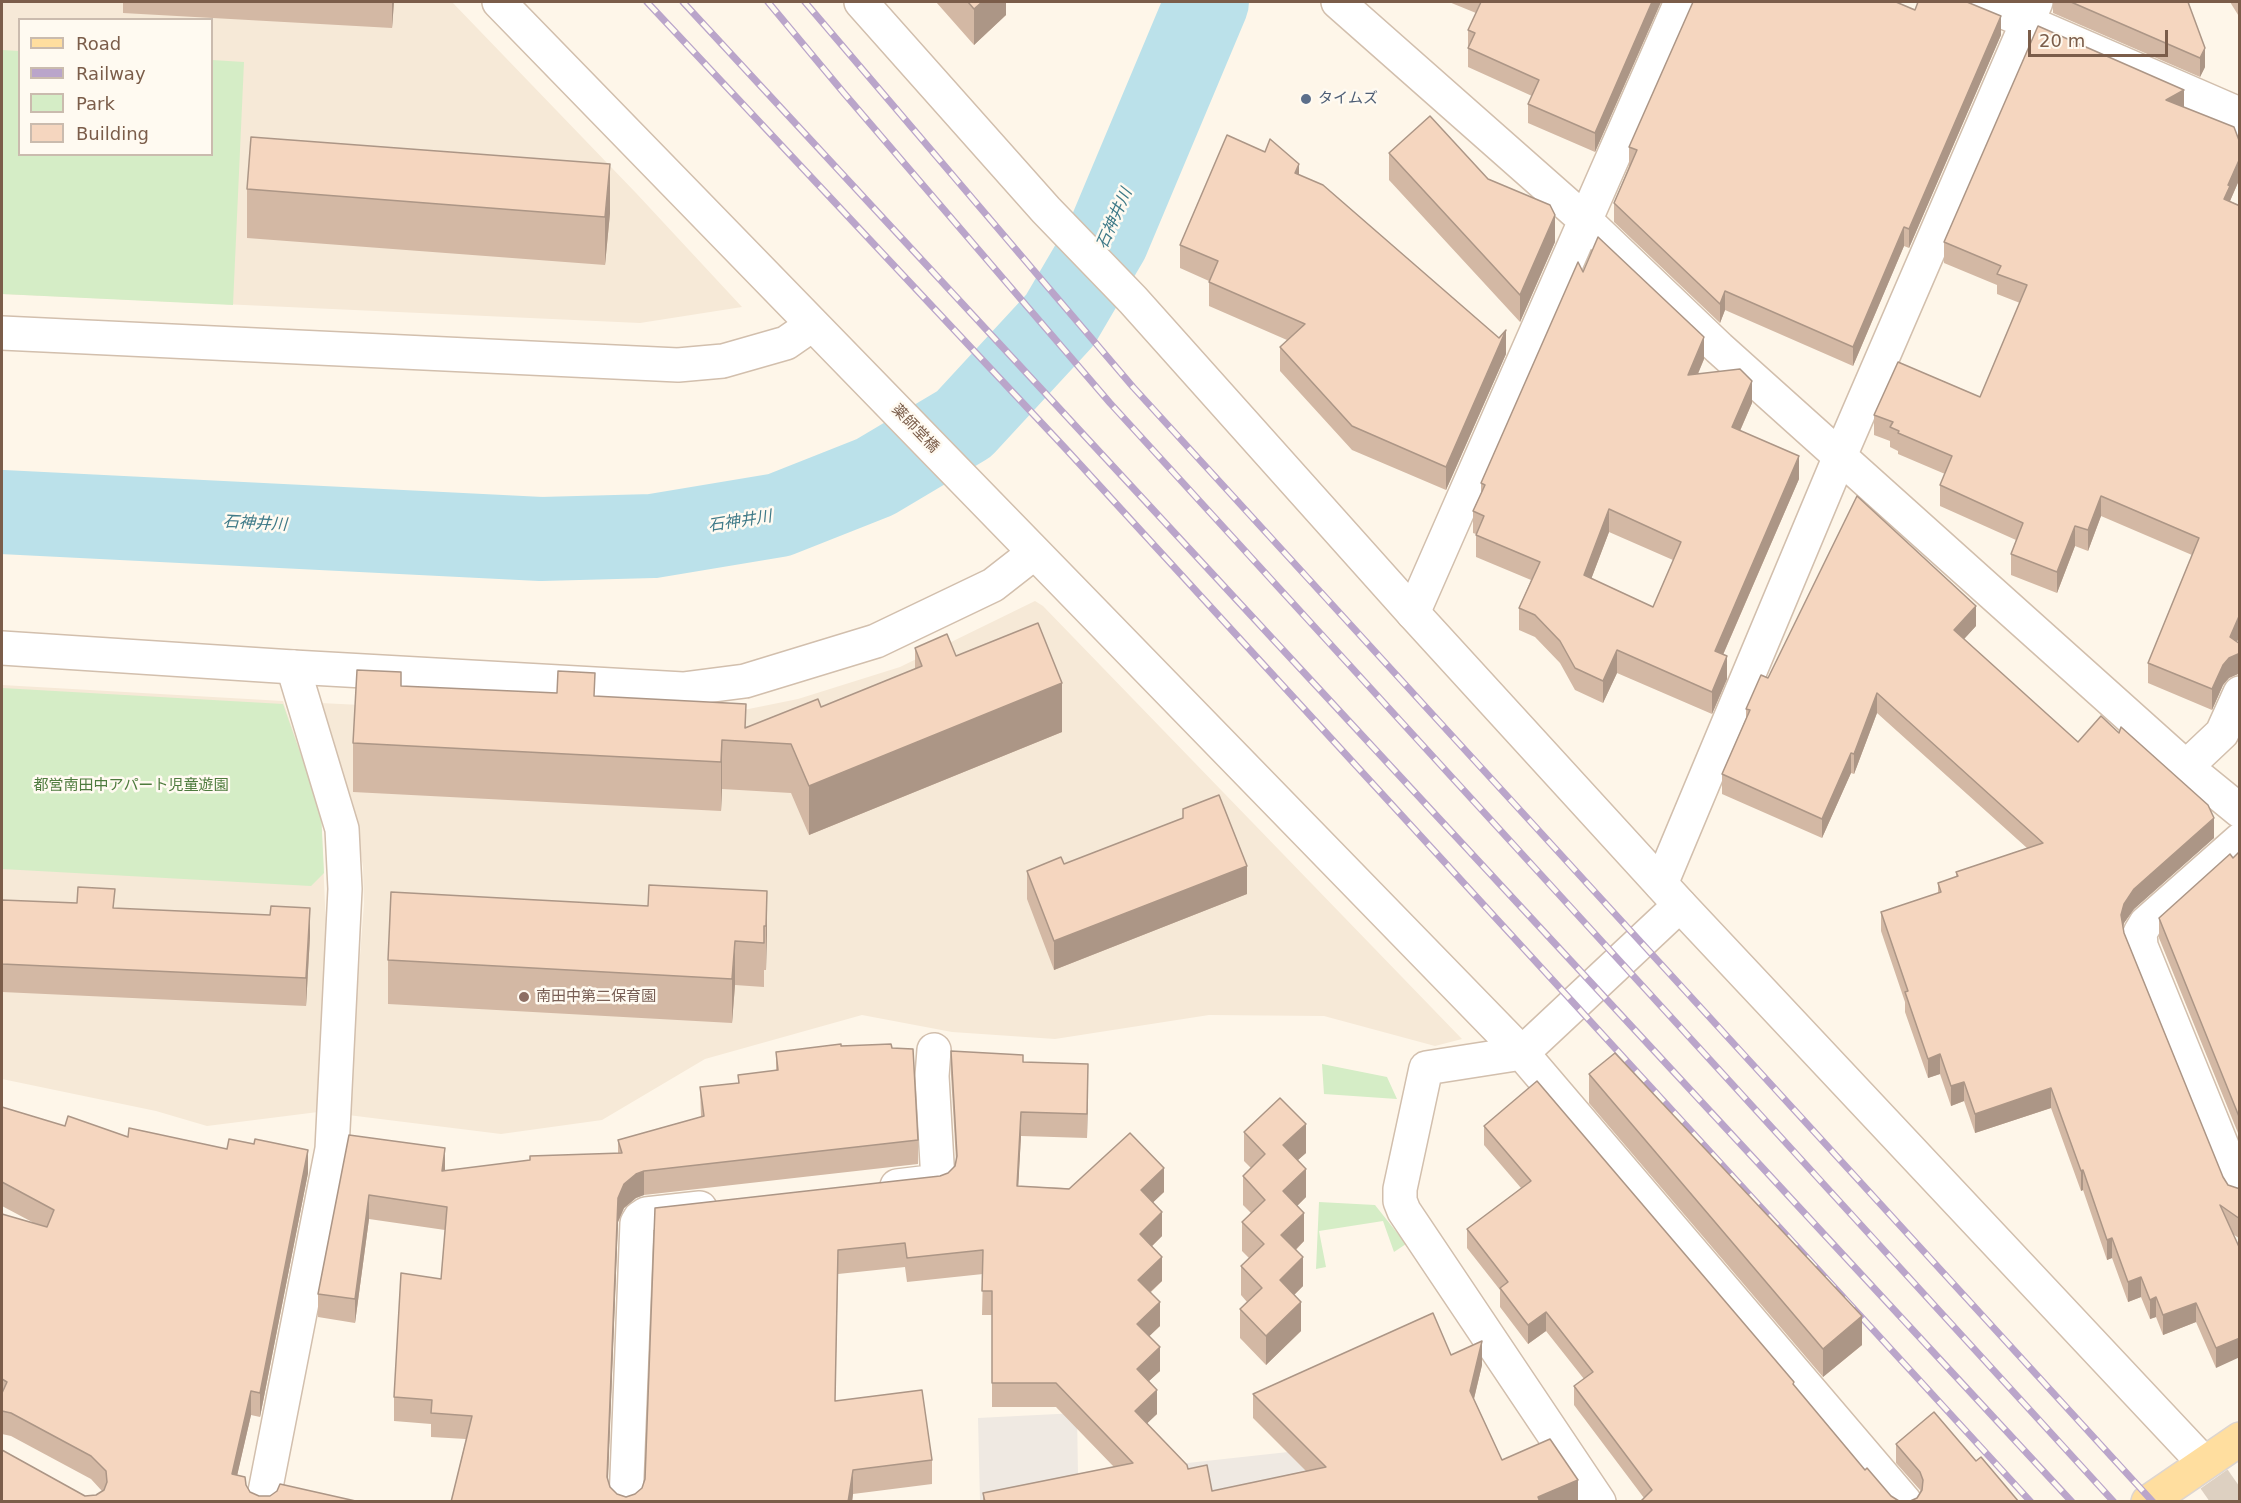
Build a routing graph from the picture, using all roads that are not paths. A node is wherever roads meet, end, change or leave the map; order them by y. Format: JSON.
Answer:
{"nodes":[{"id":1,"x":499,"y":2,"type":"edge"},
{"id":2,"x":861,"y":2,"type":"edge"},
{"id":3,"x":1338,"y":2,"type":"edge"},
{"id":4,"x":1681,"y":2,"type":"edge"},
{"id":5,"x":1981,"y":2,"type":"edge"},
{"id":6,"x":2032,"y":12,"type":"edge"},
{"id":7,"x":2240,"y":125,"type":"edge"},
{"id":8,"x":1586,"y":221,"type":"junction"},
{"id":9,"x":812,"y":325,"type":"junction"},
{"id":10,"x":2,"y":333,"type":"edge"},
{"id":11,"x":1840,"y":456,"type":"junction"},
{"id":12,"x":1034,"y":553,"type":"junction"},
{"id":13,"x":1413,"y":614,"type":"junction"},
{"id":14,"x":2,"y":648,"type":"edge"},
{"id":15,"x":293,"y":668,"type":"junction"},
{"id":16,"x":2240,"y":693,"type":"edge"},
{"id":17,"x":2186,"y":767,"type":"junction"},
{"id":18,"x":2240,"y":811,"type":"edge"},
{"id":19,"x":2240,"y":840,"type":"edge"},
{"id":20,"x":1671,"y":895,"type":"junction"},
{"id":21,"x":934,"y":1050,"type":"dead end"},
{"id":22,"x":1522,"y":1053,"type":"junction"},
{"id":23,"x":868,"y":1189,"type":"edge"},
{"id":24,"x":2240,"y":1190,"type":"edge"},
{"id":25,"x":727,"y":1205,"type":"edge"},
{"id":26,"x":2240,"y":1439,"type":"edge"},
{"id":27,"x":2204,"y":1463,"type":"junction"},
{"id":28,"x":263,"y":1502,"type":"edge"},
{"id":29,"x":626,"y":1502,"type":"edge"},
{"id":30,"x":1599,"y":1502,"type":"edge"},
{"id":31,"x":1905,"y":1502,"type":"edge"},
{"id":32,"x":2148,"y":1502,"type":"edge"}],
"edges":[{"from":1,"to":9,"type":"street","name":"薬師堂橋"},
{"from":2,"to":13,"type":"street"},
{"from":3,"to":8,"type":"street"},
{"from":4,"to":8,"type":"street"},
{"from":5,"to":6,"type":"street"},
{"from":6,"to":7,"type":"street"},
{"from":6,"to":11,"type":"street"},
{"from":8,"to":11,"type":"street"},
{"from":8,"to":13,"type":"street"},
{"from":9,"to":10,"type":"street"},
{"from":9,"to":12,"type":"street","name":"薬師堂橋"},
{"from":11,"to":17,"type":"street"},
{"from":11,"to":20,"type":"street"},
{"from":12,"to":15,"type":"street"},
{"from":12,"to":22,"type":"street","name":"薬師堂橋"},
{"from":13,"to":20,"type":"street"},
{"from":14,"to":15,"type":"street"},
{"from":15,"to":28,"type":"street"},
{"from":16,"to":17,"type":"street"},
{"from":17,"to":18,"type":"street"},
{"from":19,"to":24,"type":"street"},
{"from":20,"to":22,"type":"street"},
{"from":20,"to":27,"type":"street"},
{"from":21,"to":23,"type":"street"},
{"from":22,"to":30,"type":"street"},
{"from":22,"to":31,"type":"street","name":"薬師堂橋"},
{"from":25,"to":29,"type":"street"},
{"from":26,"to":27,"type":"main road"},
{"from":27,"to":32,"type":"main road"}]}
